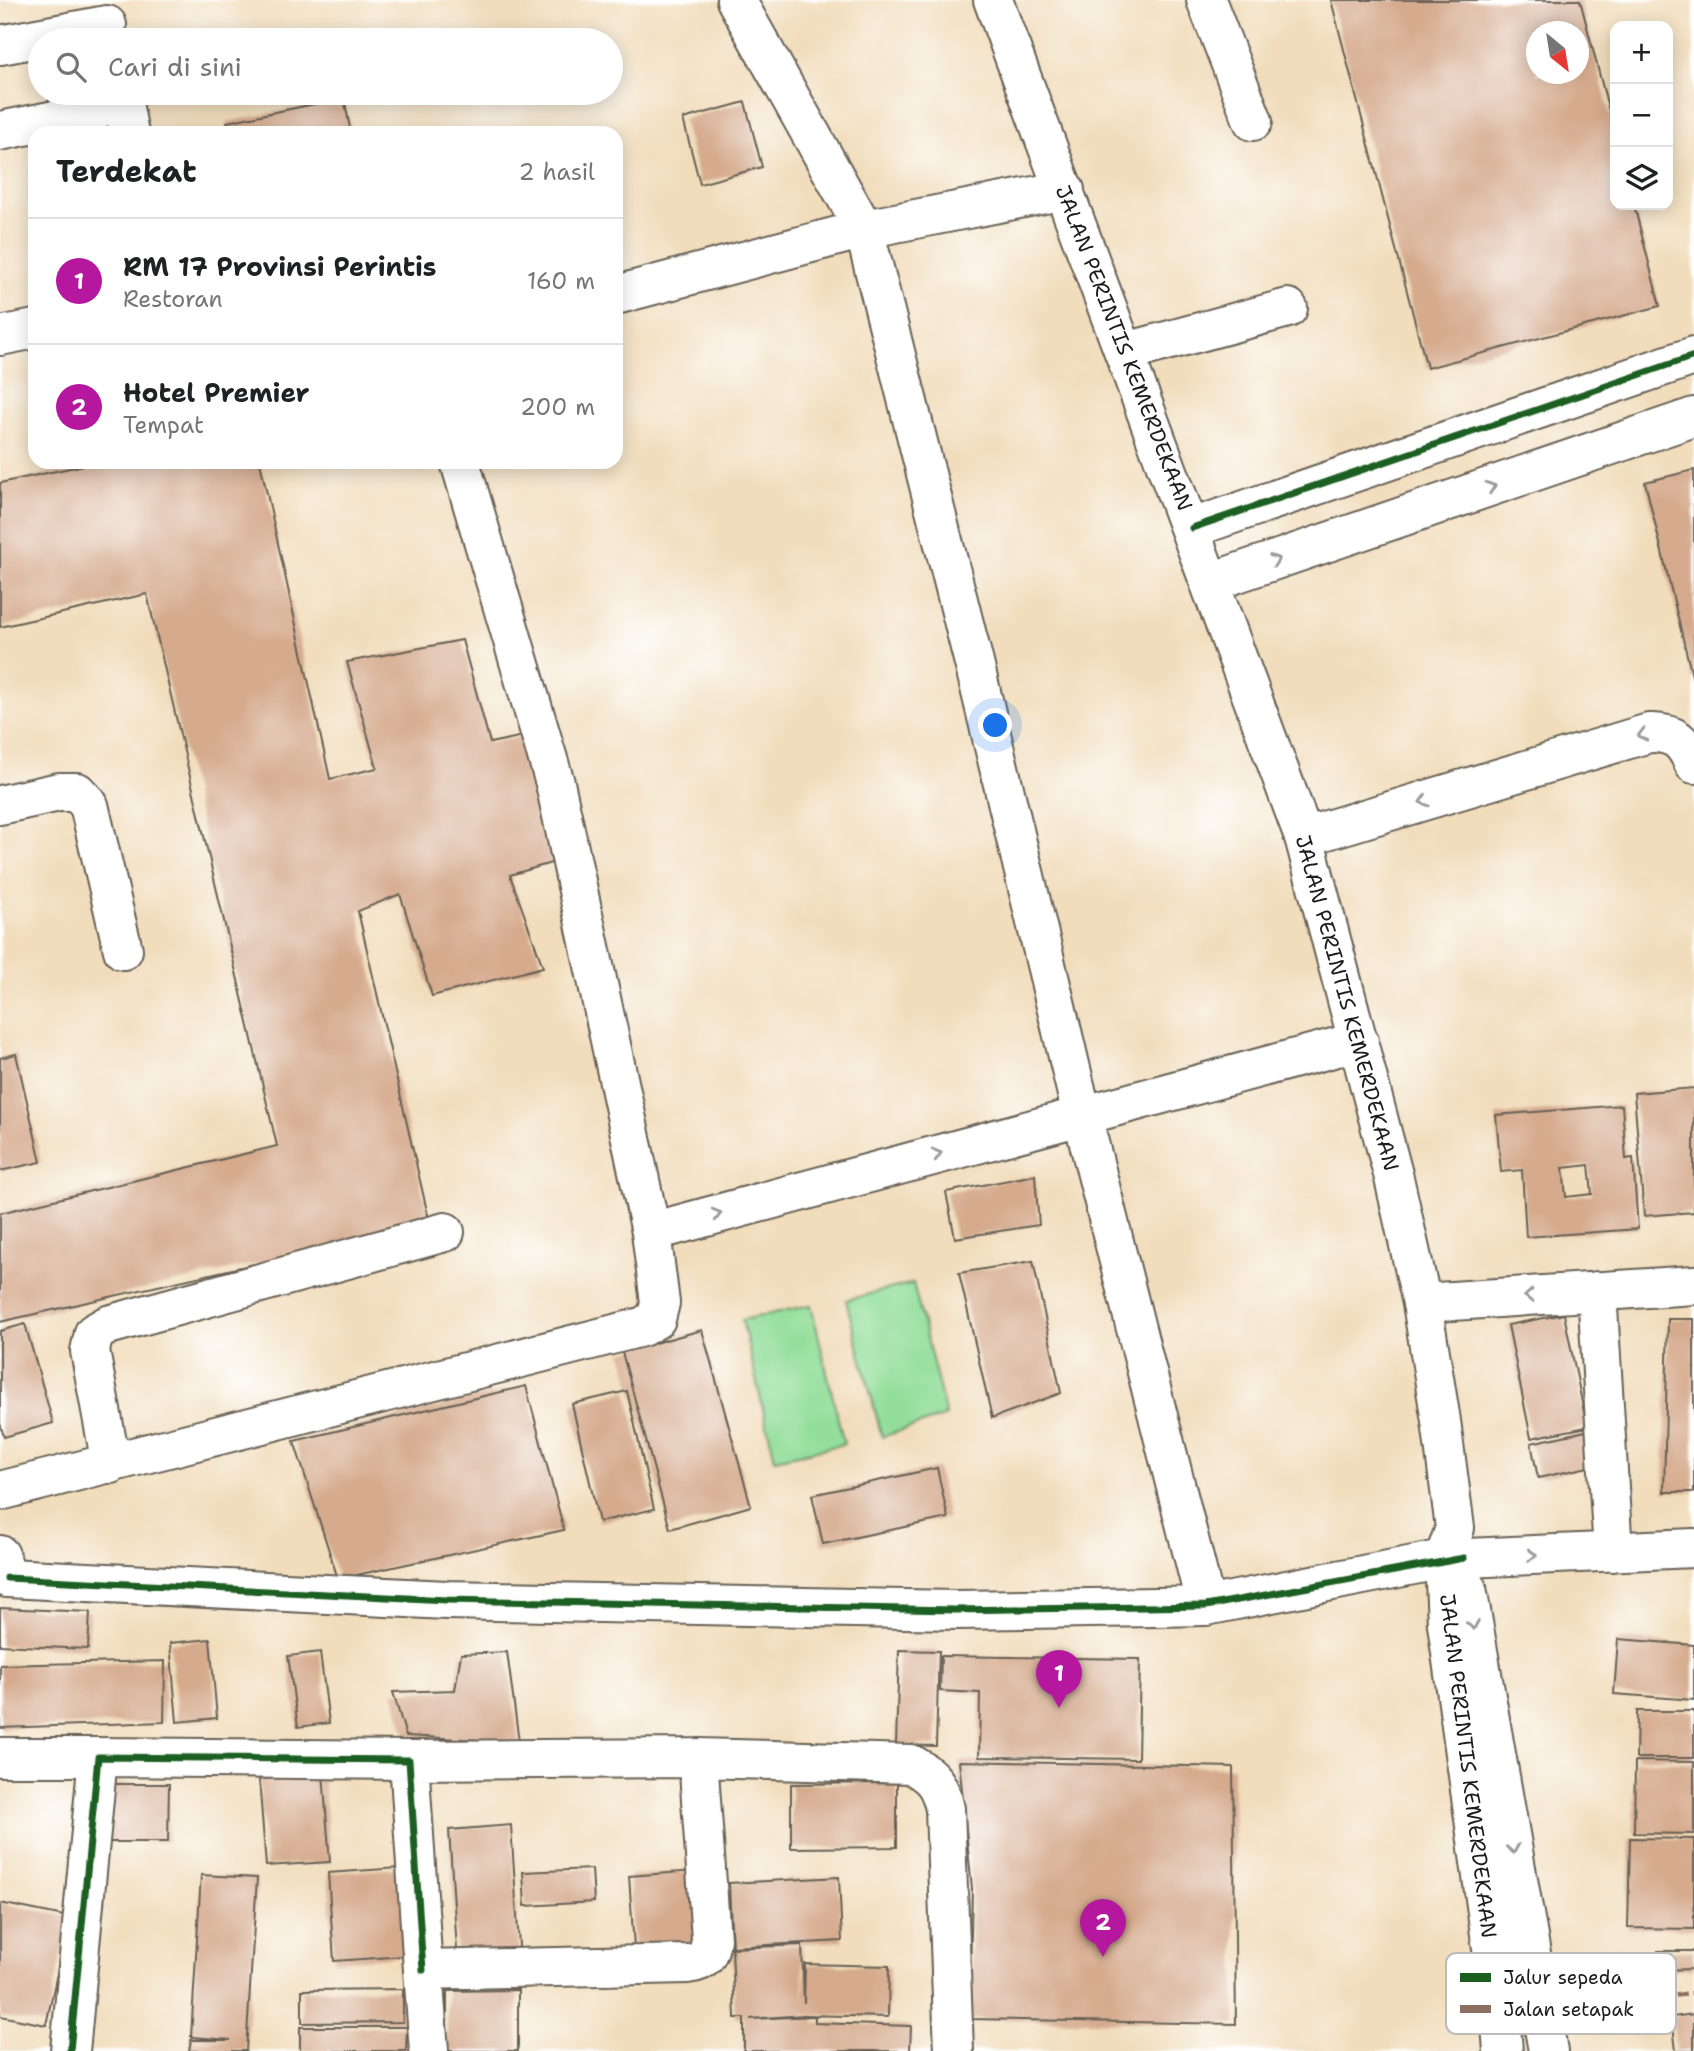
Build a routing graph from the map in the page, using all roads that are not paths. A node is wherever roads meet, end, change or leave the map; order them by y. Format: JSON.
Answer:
{"nodes":[{"id":1,"x":737,"y":0,"type":"edge"},
{"id":2,"x":993,"y":0,"type":"edge"},
{"id":3,"x":1206,"y":0,"type":"edge"},
{"id":4,"x":106,"y":22,"type":"edge"},
{"id":5,"x":78,"y":28,"type":"edge"},
{"id":6,"x":28,"y":39,"type":"edge"},
{"id":7,"x":0,"y":45,"type":"edge"},
{"id":8,"x":96,"y":105,"type":"edge"},
{"id":9,"x":109,"y":105,"type":"edge"},
{"id":10,"x":1252,"y":121,"type":"dead end"},
{"id":11,"x":124,"y":126,"type":"edge"},
{"id":12,"x":0,"y":131,"type":"edge"},
{"id":13,"x":1065,"y":190,"type":"junction"},
{"id":14,"x":864,"y":229,"type":"junction"},
{"id":15,"x":623,"y":293,"type":"edge"},
{"id":16,"x":1288,"y":308,"type":"dead end"},
{"id":17,"x":28,"y":331,"type":"edge"},
{"id":18,"x":0,"y":337,"type":"edge"},
{"id":19,"x":1126,"y":352,"type":"junction"},
{"id":20,"x":1694,"y":355,"type":"edge"},
{"id":21,"x":1694,"y":417,"type":"edge"},
{"id":22,"x":462,"y":469,"type":"edge"},
{"id":23,"x":1192,"y":528,"type":"junction"},
{"id":24,"x":1211,"y":582,"type":"junction"},
{"id":25,"x":1694,"y":764,"type":"edge"},
{"id":26,"x":0,"y":805,"type":"edge"},
{"id":27,"x":1304,"y":837,"type":"junction"},
{"id":28,"x":123,"y":950,"type":"dead end"},
{"id":29,"x":1359,"y":1041,"type":"junction"},
{"id":30,"x":1082,"y":1115,"type":"junction"},
{"id":31,"x":445,"y":1232,"type":"dead end"},
{"id":32,"x":651,"y":1232,"type":"junction"},
{"id":33,"x":1694,"y":1285,"type":"edge"},
{"id":34,"x":1597,"y":1291,"type":"junction"},
{"id":35,"x":1422,"y":1303,"type":"junction"},
{"id":36,"x":111,"y":1464,"type":"junction"},
{"id":37,"x":0,"y":1491,"type":"edge"},
{"id":38,"x":1454,"y":1548,"type":"junction"},
{"id":39,"x":1694,"y":1548,"type":"edge"},
{"id":40,"x":1613,"y":1552,"type":"junction"},
{"id":41,"x":3,"y":1567,"type":"edge"},
{"id":42,"x":1206,"y":1606,"type":"junction"},
{"id":43,"x":0,"y":1758,"type":"edge"},
{"id":44,"x":98,"y":1758,"type":"junction"},
{"id":45,"x":698,"y":1759,"type":"junction"},
{"id":46,"x":409,"y":1760,"type":"junction"},
{"id":47,"x":1493,"y":1953,"type":"edge"},
{"id":48,"x":1530,"y":1953,"type":"edge"},
{"id":49,"x":423,"y":1970,"type":"junction"},
{"id":50,"x":70,"y":2051,"type":"edge"},
{"id":51,"x":429,"y":2051,"type":"edge"},
{"id":52,"x":954,"y":2051,"type":"edge"}],
"edges":[{"from":1,"to":14,"type":"main road"},
{"from":2,"to":13,"type":"main road","name":"JALAN PERINTIS KEMERDEKAAN"},
{"from":3,"to":10,"type":"main road"},
{"from":4,"to":5,"type":"main road"},
{"from":6,"to":7,"type":"main road"},
{"from":8,"to":12,"type":"main road"},
{"from":9,"to":11,"type":"main road"},
{"from":13,"to":14,"type":"main road"},
{"from":13,"to":19,"type":"main road","name":"JALAN PERINTIS KEMERDEKAAN"},
{"from":14,"to":15,"type":"main road"},
{"from":14,"to":30,"type":"main road"},
{"from":16,"to":19,"type":"main road"},
{"from":17,"to":18,"type":"main road"},
{"from":19,"to":23,"type":"main road","name":"JALAN PERINTIS KEMERDEKAAN"},
{"from":20,"to":23,"type":"main road"},
{"from":24,"to":21,"type":"main road","one_way":true},
{"from":22,"to":32,"type":"main road"},
{"from":23,"to":24,"type":"main road","name":"JALAN PERINTIS KEMERDEKAAN"},
{"from":24,"to":27,"type":"main road","name":"JALAN PERINTIS KEMERDEKAAN"},
{"from":25,"to":27,"type":"main road","one_way":true},
{"from":26,"to":28,"type":"main road"},
{"from":27,"to":29,"type":"main road","name":"JALAN PERINTIS KEMERDEKAAN"},
{"from":29,"to":30,"type":"main road"},
{"from":29,"to":35,"type":"main road","name":"JALAN PERINTIS KEMERDEKAAN"},
{"from":32,"to":30,"type":"main road","one_way":true},
{"from":30,"to":42,"type":"main road"},
{"from":31,"to":36,"type":"main road"},
{"from":32,"to":36,"type":"main road"},
{"from":33,"to":34,"type":"main road"},
{"from":34,"to":35,"type":"main road","one_way":true},
{"from":34,"to":40,"type":"main road"},
{"from":35,"to":38,"type":"main road","name":"JALAN PERINTIS KEMERDEKAAN"},
{"from":36,"to":37,"type":"main road"},
{"from":38,"to":40,"type":"main road","one_way":true},
{"from":38,"to":42,"type":"main road"},
{"from":38,"to":47,"type":"main road","name":"JALAN PERINTIS KEMERDEKAAN"},
{"from":38,"to":48,"type":"main road","name":"JALAN PERINTIS KEMERDEKAAN","one_way":true},
{"from":39,"to":40,"type":"main road"},
{"from":41,"to":42,"type":"main road"},
{"from":43,"to":44,"type":"main road"},
{"from":44,"to":46,"type":"main road"},
{"from":44,"to":50,"type":"main road"},
{"from":45,"to":46,"type":"main road"},
{"from":45,"to":49,"type":"main road"},
{"from":45,"to":52,"type":"main road"},
{"from":46,"to":49,"type":"main road"},
{"from":49,"to":51,"type":"main road"}]}
